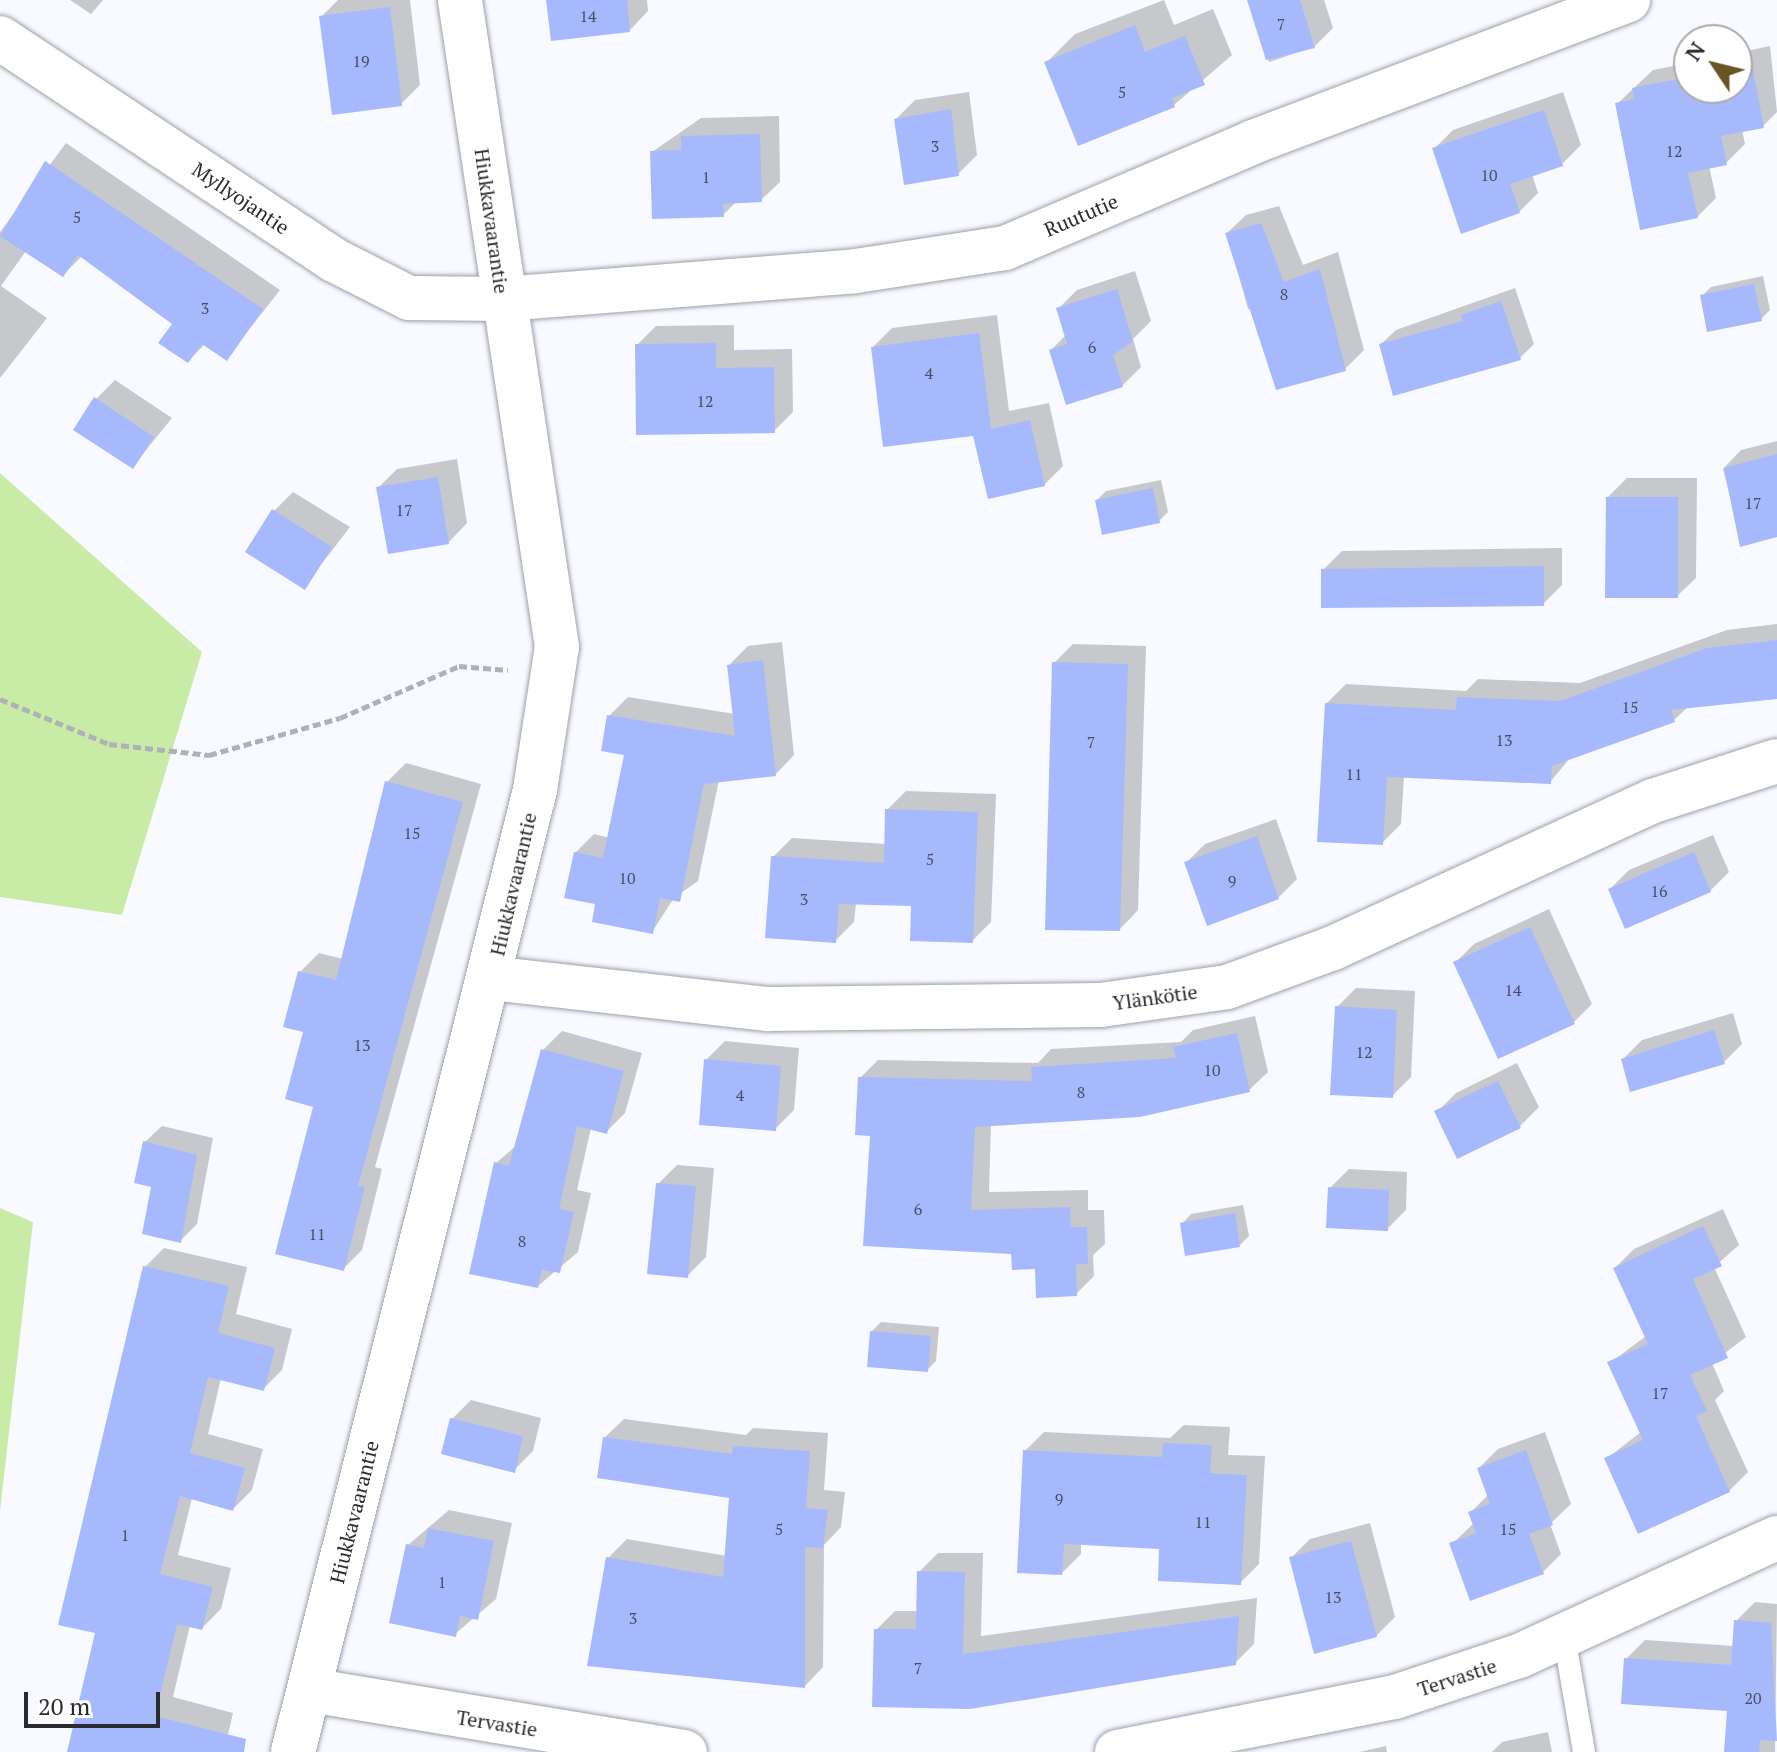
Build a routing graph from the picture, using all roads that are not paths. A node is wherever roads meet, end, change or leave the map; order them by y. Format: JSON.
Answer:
{"nodes":[{"id":1,"x":460,"y":0,"type":"edge"},
{"id":2,"x":1628,"y":0,"type":"edge"},
{"id":3,"x":0,"y":38,"type":"edge"},
{"id":4,"x":503,"y":299,"type":"junction"},
{"id":5,"x":1777,"y":761,"type":"edge"},
{"id":6,"x":490,"y":978,"type":"junction"},
{"id":7,"x":1777,"y":1538,"type":"edge"},
{"id":8,"x":1564,"y":1636,"type":"junction"},
{"id":9,"x":309,"y":1690,"type":"junction"},
{"id":10,"x":293,"y":1752,"type":"edge"},
{"id":11,"x":685,"y":1752,"type":"edge"},
{"id":12,"x":1117,"y":1752,"type":"edge"},
{"id":13,"x":1584,"y":1752,"type":"edge"}],
"edges":[{"from":1,"to":4,"type":"street","name":"Hiukkavaarantie"},
{"from":2,"to":4,"type":"street","name":"Ruututie"},
{"from":3,"to":4,"type":"street","name":"Myllyojantie"},
{"from":4,"to":6,"type":"street","name":"Hiukkavaarantie"},
{"from":5,"to":6,"type":"street","name":"Ylänkötie"},
{"from":6,"to":9,"type":"street","name":"Hiukkavaarantie"},
{"from":7,"to":8,"type":"street","name":"Tervastie"},
{"from":8,"to":12,"type":"street","name":"Tervastie"},
{"from":8,"to":13,"type":"lane"},
{"from":9,"to":10,"type":"street","name":"Hiukkavaarantie"},
{"from":9,"to":11,"type":"street","name":"Tervastie"}]}
